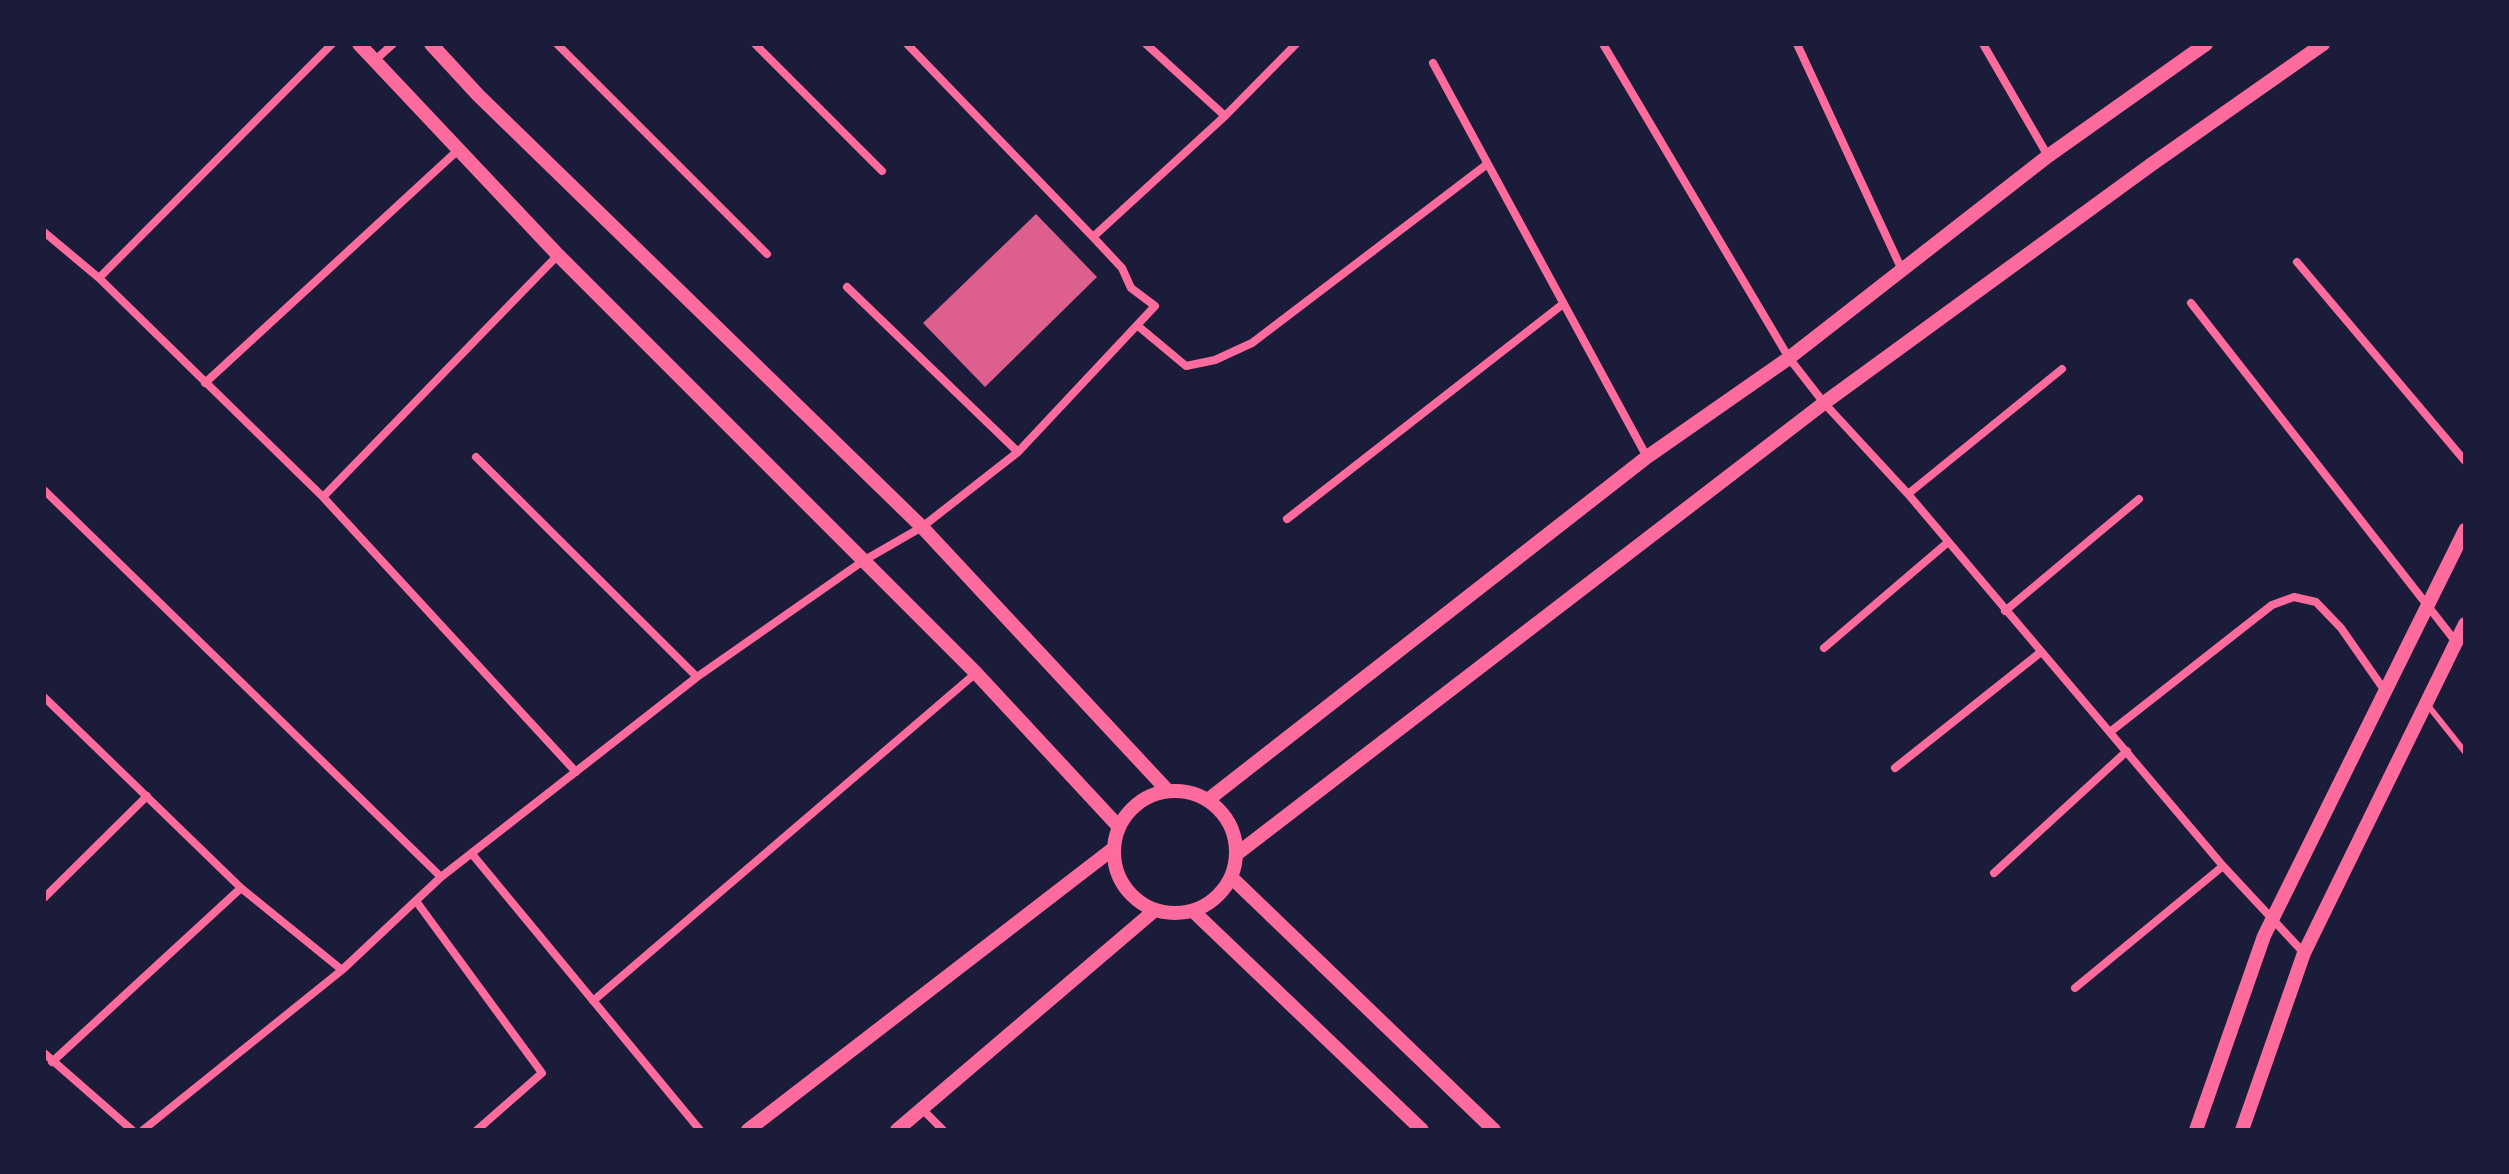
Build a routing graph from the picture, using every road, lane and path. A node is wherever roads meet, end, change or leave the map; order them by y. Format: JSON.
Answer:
{"nodes":[{"id":1,"x":332,"y":44,"type":"edge"},
{"id":2,"x":359,"y":44,"type":"edge"},
{"id":3,"x":393,"y":44,"type":"edge"},
{"id":4,"x":431,"y":44,"type":"edge"},
{"id":5,"x":557,"y":44,"type":"edge"},
{"id":6,"x":755,"y":44,"type":"edge"},
{"id":7,"x":907,"y":44,"type":"edge"},
{"id":8,"x":1146,"y":44,"type":"edge"},
{"id":9,"x":1296,"y":44,"type":"edge"},
{"id":10,"x":1603,"y":44,"type":"edge"},
{"id":11,"x":1797,"y":44,"type":"edge"},
{"id":12,"x":1983,"y":44,"type":"edge"},
{"id":13,"x":2206,"y":44,"type":"edge"},
{"id":14,"x":2319,"y":45,"type":"edge"},
{"id":15,"x":374,"y":61,"type":"junction"},
{"id":16,"x":1433,"y":63,"type":"dead end"},
{"id":17,"x":1225,"y":116,"type":"junction"},
{"id":18,"x":457,"y":151,"type":"junction"},
{"id":19,"x":2048,"y":156,"type":"junction"},
{"id":20,"x":1486,"y":165,"type":"junction"},
{"id":21,"x":882,"y":171,"type":"dead end"},
{"id":22,"x":45,"y":234,"type":"edge"},
{"id":23,"x":1093,"y":237,"type":"junction"},
{"id":24,"x":767,"y":254,"type":"dead end"},
{"id":25,"x":558,"y":255,"type":"junction"},
{"id":26,"x":2297,"y":262,"type":"dead end"},
{"id":27,"x":1902,"y":270,"type":"junction"},
{"id":28,"x":99,"y":278,"type":"junction"},
{"id":29,"x":847,"y":287,"type":"dead end"},
{"id":30,"x":2191,"y":303,"type":"dead end"},
{"id":31,"x":1563,"y":304,"type":"junction"},
{"id":32,"x":1138,"y":326,"type":"junction"},
{"id":33,"x":1789,"y":358,"type":"junction"},
{"id":34,"x":2062,"y":369,"type":"dead end"},
{"id":35,"x":205,"y":383,"type":"junction"},
{"id":36,"x":1824,"y":403,"type":"junction"},
{"id":37,"x":1018,"y":452,"type":"junction"},
{"id":38,"x":476,"y":457,"type":"dead end"},
{"id":39,"x":1647,"y":457,"type":"junction"},
{"id":40,"x":2465,"y":461,"type":"edge"},
{"id":41,"x":44,"y":490,"type":"edge"},
{"id":42,"x":1908,"y":494,"type":"junction"},
{"id":43,"x":323,"y":497,"type":"junction"},
{"id":44,"x":2139,"y":499,"type":"dead end"},
{"id":45,"x":1287,"y":519,"type":"dead end"},
{"id":46,"x":922,"y":527,"type":"junction"},
{"id":47,"x":2465,"y":530,"type":"edge"},
{"id":48,"x":1947,"y":543,"type":"junction"},
{"id":49,"x":863,"y":561,"type":"junction"},
{"id":50,"x":2426,"y":606,"type":"junction"},
{"id":51,"x":2005,"y":611,"type":"junction"},
{"id":52,"x":2465,"y":624,"type":"edge"},
{"id":53,"x":2456,"y":642,"type":"junction"},
{"id":54,"x":1824,"y":648,"type":"dead end"},
{"id":55,"x":2041,"y":652,"type":"junction"},
{"id":56,"x":976,"y":673,"type":"junction"},
{"id":57,"x":697,"y":677,"type":"junction"},
{"id":58,"x":2385,"y":691,"type":"junction"},
{"id":59,"x":44,"y":697,"type":"edge"},
{"id":60,"x":2426,"y":703,"type":"junction"},
{"id":61,"x":52,"y":706,"type":"junction"},
{"id":62,"x":44,"y":715,"type":"edge"},
{"id":63,"x":2110,"y":732,"type":"junction"},
{"id":64,"x":2127,"y":751,"type":"junction"},
{"id":65,"x":2465,"y":752,"type":"edge"},
{"id":66,"x":1895,"y":768,"type":"dead end"},
{"id":67,"x":576,"y":772,"type":"junction"},
{"id":68,"x":1168,"y":791,"type":"junction"},
{"id":69,"x":147,"y":796,"type":"junction"},
{"id":70,"x":1209,"y":799,"type":"junction"},
{"id":71,"x":1119,"y":827,"type":"junction"},
{"id":72,"x":1114,"y":848,"type":"junction"},
{"id":73,"x":1238,"y":853,"type":"junction"},
{"id":74,"x":472,"y":854,"type":"junction"},
{"id":75,"x":2223,"y":866,"type":"junction"},
{"id":76,"x":1994,"y":873,"type":"dead end"},
{"id":77,"x":441,"y":877,"type":"junction"},
{"id":78,"x":1231,"y":877,"type":"junction"},
{"id":79,"x":241,"y":888,"type":"junction"},
{"id":80,"x":44,"y":898,"type":"edge"},
{"id":81,"x":416,"y":901,"type":"junction"},
{"id":82,"x":1155,"y":910,"type":"junction"},
{"id":83,"x":1193,"y":911,"type":"junction"},
{"id":84,"x":2273,"y":919,"type":"junction"},
{"id":85,"x":2304,"y":953,"type":"junction"},
{"id":86,"x":342,"y":970,"type":"junction"},
{"id":87,"x":2075,"y":988,"type":"dead end"},
{"id":88,"x":593,"y":1001,"type":"junction"},
{"id":89,"x":44,"y":1053,"type":"edge"},
{"id":90,"x":52,"y":1062,"type":"junction"},
{"id":91,"x":923,"y":1110,"type":"junction"},
{"id":92,"x":132,"y":1130,"type":"edge"},
{"id":93,"x":143,"y":1130,"type":"edge"},
{"id":94,"x":477,"y":1130,"type":"edge"},
{"id":95,"x":700,"y":1130,"type":"edge"},
{"id":96,"x":748,"y":1130,"type":"edge"},
{"id":97,"x":897,"y":1130,"type":"edge"},
{"id":98,"x":943,"y":1130,"type":"edge"},
{"id":99,"x":1422,"y":1130,"type":"edge"},
{"id":100,"x":1494,"y":1130,"type":"edge"},
{"id":101,"x":2196,"y":1130,"type":"edge"},
{"id":102,"x":2242,"y":1130,"type":"edge"}],
"edges":[{"from":1,"to":28,"type":"street"},
{"from":2,"to":15,"type":"street"},
{"from":3,"to":15,"type":"street"},
{"from":4,"to":46,"type":"street"},
{"from":5,"to":24,"type":"street"},
{"from":6,"to":21,"type":"street"},
{"from":7,"to":23,"type":"street"},
{"from":8,"to":17,"type":"street"},
{"from":9,"to":17,"type":"street"},
{"from":10,"to":33,"type":"street"},
{"from":11,"to":27,"type":"street"},
{"from":12,"to":19,"type":"street"},
{"from":13,"to":19,"type":"street"},
{"from":14,"to":36,"type":"street"},
{"from":15,"to":18,"type":"street"},
{"from":16,"to":20,"type":"street"},
{"from":17,"to":23,"type":"street"},
{"from":18,"to":25,"type":"street"},
{"from":18,"to":35,"type":"street"},
{"from":19,"to":27,"type":"street"},
{"from":20,"to":31,"type":"street"},
{"from":20,"to":32,"type":"street"},
{"from":22,"to":28,"type":"street"},
{"from":23,"to":32,"type":"street"},
{"from":25,"to":43,"type":"street"},
{"from":25,"to":49,"type":"street"},
{"from":26,"to":40,"type":"street"},
{"from":27,"to":33,"type":"street"},
{"from":28,"to":35,"type":"street"},
{"from":29,"to":37,"type":"street"},
{"from":30,"to":50,"type":"street"},
{"from":31,"to":39,"type":"street"},
{"from":31,"to":45,"type":"street"},
{"from":32,"to":37,"type":"street"},
{"from":33,"to":36,"type":"street"},
{"from":33,"to":39,"type":"street"},
{"from":34,"to":42,"type":"street"},
{"from":35,"to":43,"type":"street"},
{"from":36,"to":42,"type":"street"},
{"from":36,"to":73,"type":"street"},
{"from":37,"to":46,"type":"street"},
{"from":38,"to":57,"type":"street"},
{"from":39,"to":70,"type":"street"},
{"from":41,"to":77,"type":"street"},
{"from":42,"to":48,"type":"street"},
{"from":43,"to":67,"type":"street"},
{"from":44,"to":51,"type":"street"},
{"from":46,"to":49,"type":"street"},
{"from":46,"to":68,"type":"street"},
{"from":47,"to":50,"type":"street"},
{"from":48,"to":51,"type":"street"},
{"from":48,"to":54,"type":"street"},
{"from":49,"to":56,"type":"street"},
{"from":49,"to":57,"type":"street"},
{"from":50,"to":53,"type":"street"},
{"from":50,"to":58,"type":"street"},
{"from":51,"to":55,"type":"street"},
{"from":52,"to":53,"type":"street"},
{"from":53,"to":60,"type":"street"},
{"from":55,"to":63,"type":"street"},
{"from":55,"to":66,"type":"street"},
{"from":56,"to":71,"type":"street"},
{"from":56,"to":88,"type":"street"},
{"from":57,"to":67,"type":"street"},
{"from":58,"to":63,"type":"street"},
{"from":58,"to":84,"type":"street"},
{"from":59,"to":61,"type":"street"},
{"from":60,"to":65,"type":"lane"},
{"from":60,"to":85,"type":"street"},
{"from":61,"to":62,"type":"street"},
{"from":61,"to":69,"type":"street"},
{"from":63,"to":64,"type":"street"},
{"from":64,"to":75,"type":"street"},
{"from":64,"to":76,"type":"street"},
{"from":67,"to":74,"type":"street"},
{"from":68,"to":70,"type":"street"},
{"from":68,"to":71,"type":"street"},
{"from":69,"to":79,"type":"street"},
{"from":69,"to":80,"type":"street"},
{"from":70,"to":73,"type":"street"},
{"from":71,"to":72,"type":"street"},
{"from":72,"to":82,"type":"street"},
{"from":72,"to":96,"type":"street"},
{"from":73,"to":78,"type":"street"},
{"from":74,"to":77,"type":"street"},
{"from":74,"to":88,"type":"street"},
{"from":75,"to":84,"type":"street"},
{"from":75,"to":87,"type":"street"},
{"from":77,"to":81,"type":"street"},
{"from":78,"to":83,"type":"street"},
{"from":78,"to":100,"type":"street"},
{"from":79,"to":86,"type":"street"},
{"from":79,"to":90,"type":"street"},
{"from":81,"to":86,"type":"street"},
{"from":81,"to":94,"type":"street"},
{"from":82,"to":83,"type":"street"},
{"from":82,"to":91,"type":"street"},
{"from":83,"to":99,"type":"street"},
{"from":84,"to":85,"type":"street"},
{"from":84,"to":101,"type":"street"},
{"from":85,"to":102,"type":"street"},
{"from":86,"to":93,"type":"street"},
{"from":88,"to":95,"type":"street"},
{"from":89,"to":90,"type":"street"},
{"from":90,"to":92,"type":"street"},
{"from":91,"to":97,"type":"street"},
{"from":91,"to":98,"type":"street"}]}
